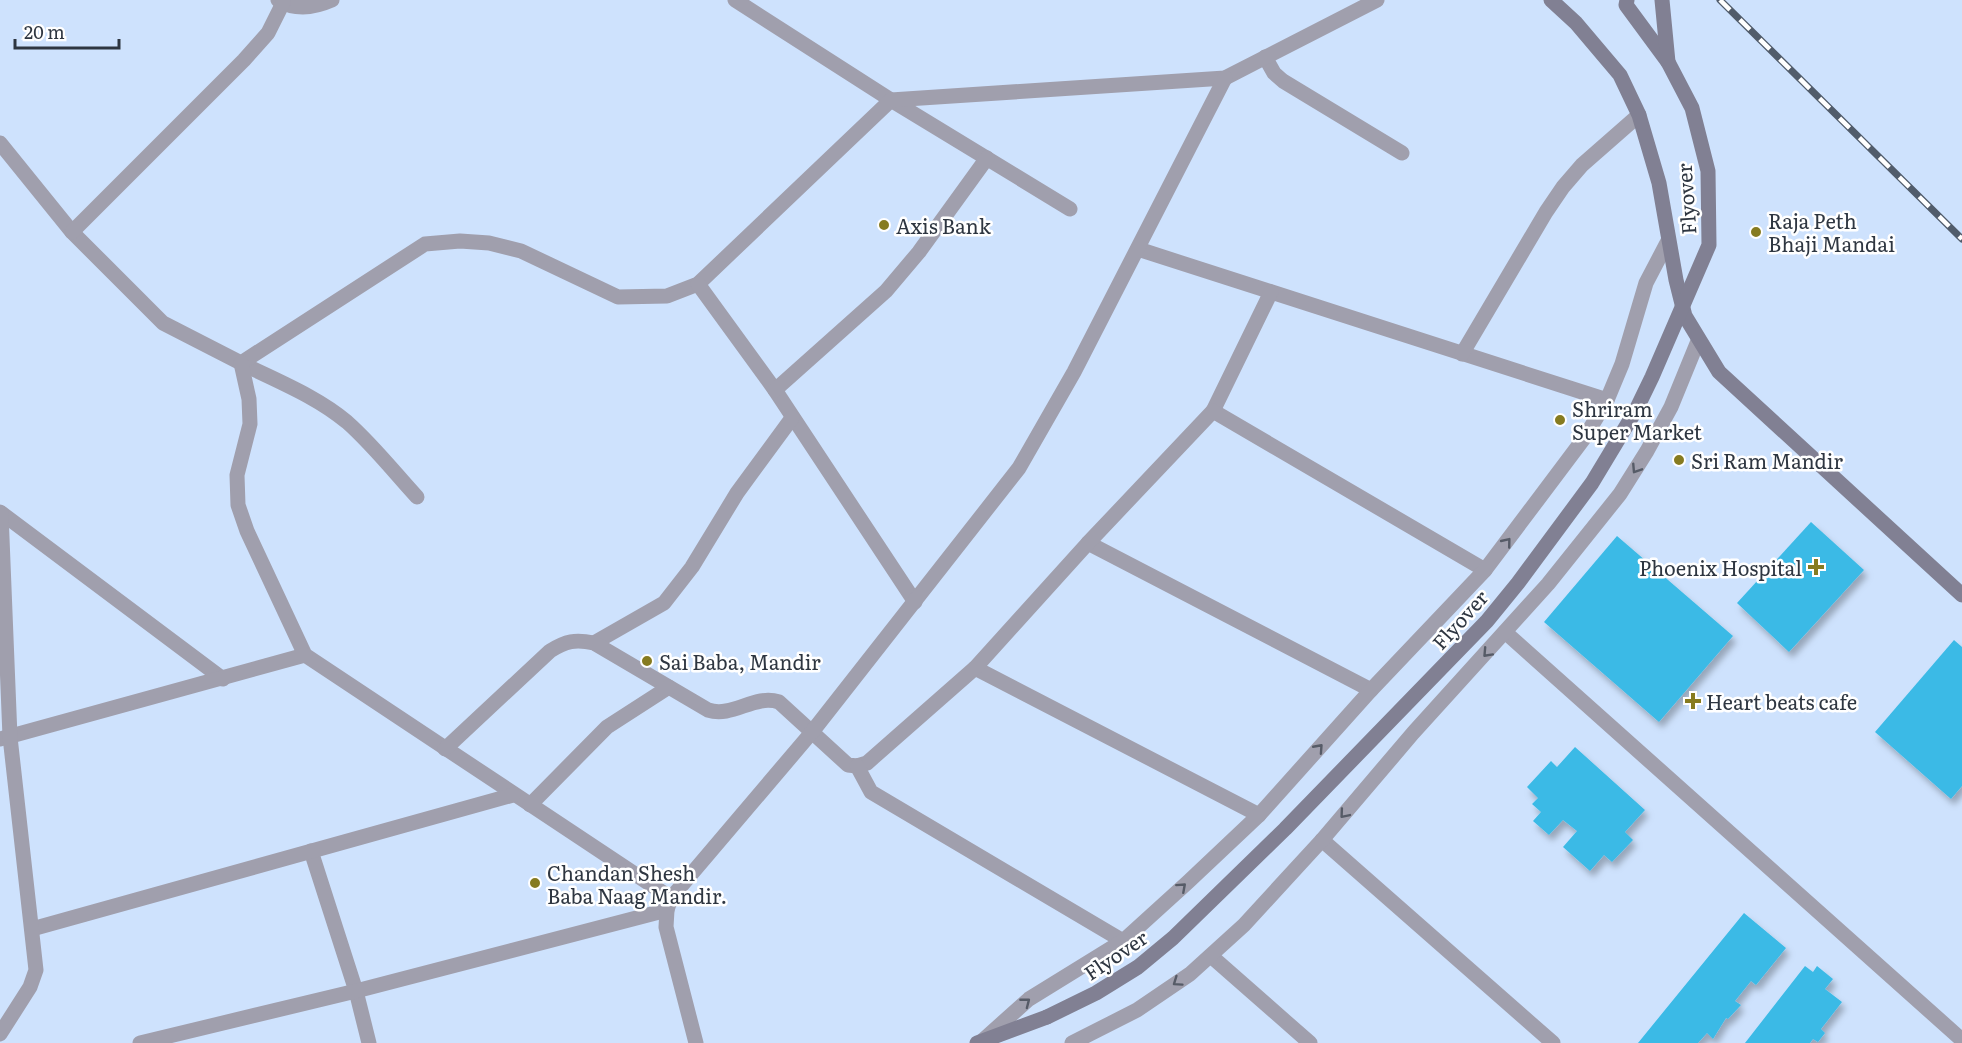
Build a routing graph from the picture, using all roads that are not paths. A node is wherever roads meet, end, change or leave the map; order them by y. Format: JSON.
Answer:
{"nodes":[{"id":1,"x":332,"y":0,"type":"edge"},
{"id":2,"x":735,"y":0,"type":"edge"},
{"id":3,"x":1377,"y":0,"type":"edge"},
{"id":4,"x":1551,"y":0,"type":"edge"},
{"id":5,"x":1627,"y":0,"type":"edge"},
{"id":6,"x":1662,"y":0,"type":"edge"},
{"id":7,"x":281,"y":2,"type":"edge"},
{"id":8,"x":1265,"y":57,"type":"junction"},
{"id":9,"x":1668,"y":62,"type":"junction"},
{"id":10,"x":1225,"y":78,"type":"junction"},
{"id":11,"x":891,"y":100,"type":"junction"},
{"id":12,"x":1639,"y":115,"type":"junction"},
{"id":13,"x":0,"y":142,"type":"edge"},
{"id":14,"x":1402,"y":153,"type":"dead end"},
{"id":15,"x":987,"y":158,"type":"junction"},
{"id":16,"x":1070,"y":210,"type":"dead end"},
{"id":17,"x":72,"y":232,"type":"junction"},
{"id":18,"x":1668,"y":242,"type":"junction"},
{"id":19,"x":1138,"y":249,"type":"junction"},
{"id":20,"x":698,"y":284,"type":"junction"},
{"id":21,"x":1271,"y":292,"type":"junction"},
{"id":22,"x":1698,"y":341,"type":"junction"},
{"id":23,"x":1462,"y":354,"type":"junction"},
{"id":24,"x":241,"y":363,"type":"junction"},
{"id":25,"x":775,"y":390,"type":"junction"},
{"id":26,"x":1607,"y":400,"type":"junction"},
{"id":27,"x":1213,"y":411,"type":"junction"},
{"id":28,"x":792,"y":418,"type":"junction"},
{"id":29,"x":417,"y":497,"type":"dead end"},
{"id":30,"x":1,"y":512,"type":"edge"},
{"id":31,"x":1088,"y":543,"type":"junction"},
{"id":32,"x":1485,"y":570,"type":"junction"},
{"id":33,"x":1962,"y":595,"type":"edge"},
{"id":34,"x":915,"y":602,"type":"junction"},
{"id":35,"x":1505,"y":632,"type":"junction"},
{"id":36,"x":594,"y":643,"type":"junction"},
{"id":37,"x":306,"y":655,"type":"junction"},
{"id":38,"x":975,"y":668,"type":"junction"},
{"id":39,"x":223,"y":679,"type":"junction"},
{"id":40,"x":669,"y":687,"type":"junction"},
{"id":41,"x":1371,"y":690,"type":"junction"},
{"id":42,"x":813,"y":732,"type":"junction"},
{"id":43,"x":5,"y":738,"type":"edge"},
{"id":44,"x":445,"y":749,"type":"junction"},
{"id":45,"x":857,"y":766,"type":"junction"},
{"id":46,"x":513,"y":795,"type":"junction"},
{"id":47,"x":530,"y":805,"type":"junction"},
{"id":48,"x":1259,"y":814,"type":"junction"},
{"id":49,"x":1322,"y":840,"type":"junction"},
{"id":50,"x":311,"y":851,"type":"junction"},
{"id":51,"x":669,"y":904,"type":"junction"},
{"id":52,"x":32,"y":929,"type":"junction"},
{"id":53,"x":1123,"y":941,"type":"junction"},
{"id":54,"x":1211,"y":956,"type":"junction"},
{"id":55,"x":356,"y":990,"type":"junction"},
{"id":56,"x":0,"y":1034,"type":"edge"},
{"id":57,"x":1962,"y":1040,"type":"edge"},
{"id":58,"x":980,"y":1042,"type":"edge"},
{"id":59,"x":140,"y":1043,"type":"edge"},
{"id":60,"x":369,"y":1043,"type":"edge"},
{"id":61,"x":696,"y":1043,"type":"edge"},
{"id":62,"x":999,"y":1043,"type":"edge"},
{"id":63,"x":1072,"y":1043,"type":"edge"},
{"id":64,"x":1310,"y":1043,"type":"edge"},
{"id":65,"x":1553,"y":1043,"type":"edge"}],
"edges":[{"from":1,"to":7,"type":"street"},
{"from":2,"to":11,"type":"street"},
{"from":3,"to":8,"type":"street"},
{"from":4,"to":12,"type":"main road"},
{"from":5,"to":9,"type":"main road","name":"Flyover"},
{"from":6,"to":9,"type":"main road","name":"Flyover","bridge":true},
{"from":7,"to":17,"type":"street"},
{"from":8,"to":10,"type":"street"},
{"from":8,"to":14,"type":"street"},
{"from":9,"to":58,"type":"main road","name":"Flyover","bridge":true},
{"from":10,"to":11,"type":"street"},
{"from":10,"to":19,"type":"street"},
{"from":11,"to":15,"type":"street"},
{"from":11,"to":20,"type":"street"},
{"from":12,"to":18,"type":"main road"},
{"from":12,"to":23,"type":"street"},
{"from":13,"to":17,"type":"street"},
{"from":15,"to":16,"type":"street"},
{"from":15,"to":25,"type":"street"},
{"from":17,"to":24,"type":"street"},
{"from":18,"to":22,"type":"main road"},
{"from":18,"to":26,"type":"street"},
{"from":19,"to":21,"type":"street"},
{"from":19,"to":34,"type":"street"},
{"from":20,"to":24,"type":"street"},
{"from":20,"to":25,"type":"street"},
{"from":21,"to":23,"type":"street"},
{"from":21,"to":27,"type":"street"},
{"from":22,"to":33,"type":"main road"},
{"from":22,"to":35,"type":"street","one_way":true},
{"from":23,"to":26,"type":"street"},
{"from":24,"to":29,"type":"street"},
{"from":24,"to":37,"type":"street"},
{"from":25,"to":28,"type":"street"},
{"from":32,"to":26,"type":"street","one_way":true},
{"from":27,"to":31,"type":"street"},
{"from":27,"to":32,"type":"street"},
{"from":28,"to":34,"type":"street"},
{"from":28,"to":36,"type":"street"},
{"from":30,"to":39,"type":"street"},
{"from":30,"to":43,"type":"street"},
{"from":31,"to":38,"type":"street"},
{"from":31,"to":41,"type":"street"},
{"from":32,"to":41,"type":"street"},
{"from":34,"to":42,"type":"street"},
{"from":35,"to":49,"type":"street","one_way":true},
{"from":35,"to":57,"type":"street"},
{"from":36,"to":40,"type":"street"},
{"from":36,"to":44,"type":"street"},
{"from":37,"to":39,"type":"street"},
{"from":37,"to":44,"type":"street"},
{"from":38,"to":45,"type":"street"},
{"from":38,"to":48,"type":"street"},
{"from":39,"to":43,"type":"street"},
{"from":40,"to":42,"type":"street"},
{"from":40,"to":47,"type":"street"},
{"from":48,"to":41,"type":"street","one_way":true},
{"from":42,"to":45,"type":"street"},
{"from":42,"to":51,"type":"street"},
{"from":43,"to":52,"type":"street"},
{"from":44,"to":46,"type":"street"},
{"from":45,"to":53,"type":"street"},
{"from":46,"to":47,"type":"street"},
{"from":46,"to":50,"type":"street"},
{"from":47,"to":51,"type":"street"},
{"from":53,"to":48,"type":"street","one_way":true},
{"from":49,"to":54,"type":"street"},
{"from":49,"to":65,"type":"street"},
{"from":50,"to":52,"type":"street"},
{"from":50,"to":55,"type":"street"},
{"from":51,"to":55,"type":"street"},
{"from":51,"to":61,"type":"street"},
{"from":52,"to":56,"type":"street"},
{"from":58,"to":53,"type":"street","one_way":true},
{"from":54,"to":63,"type":"street","one_way":true},
{"from":54,"to":64,"type":"street"},
{"from":55,"to":59,"type":"street"},
{"from":55,"to":60,"type":"street"},
{"from":58,"to":62,"type":"street"}]}
